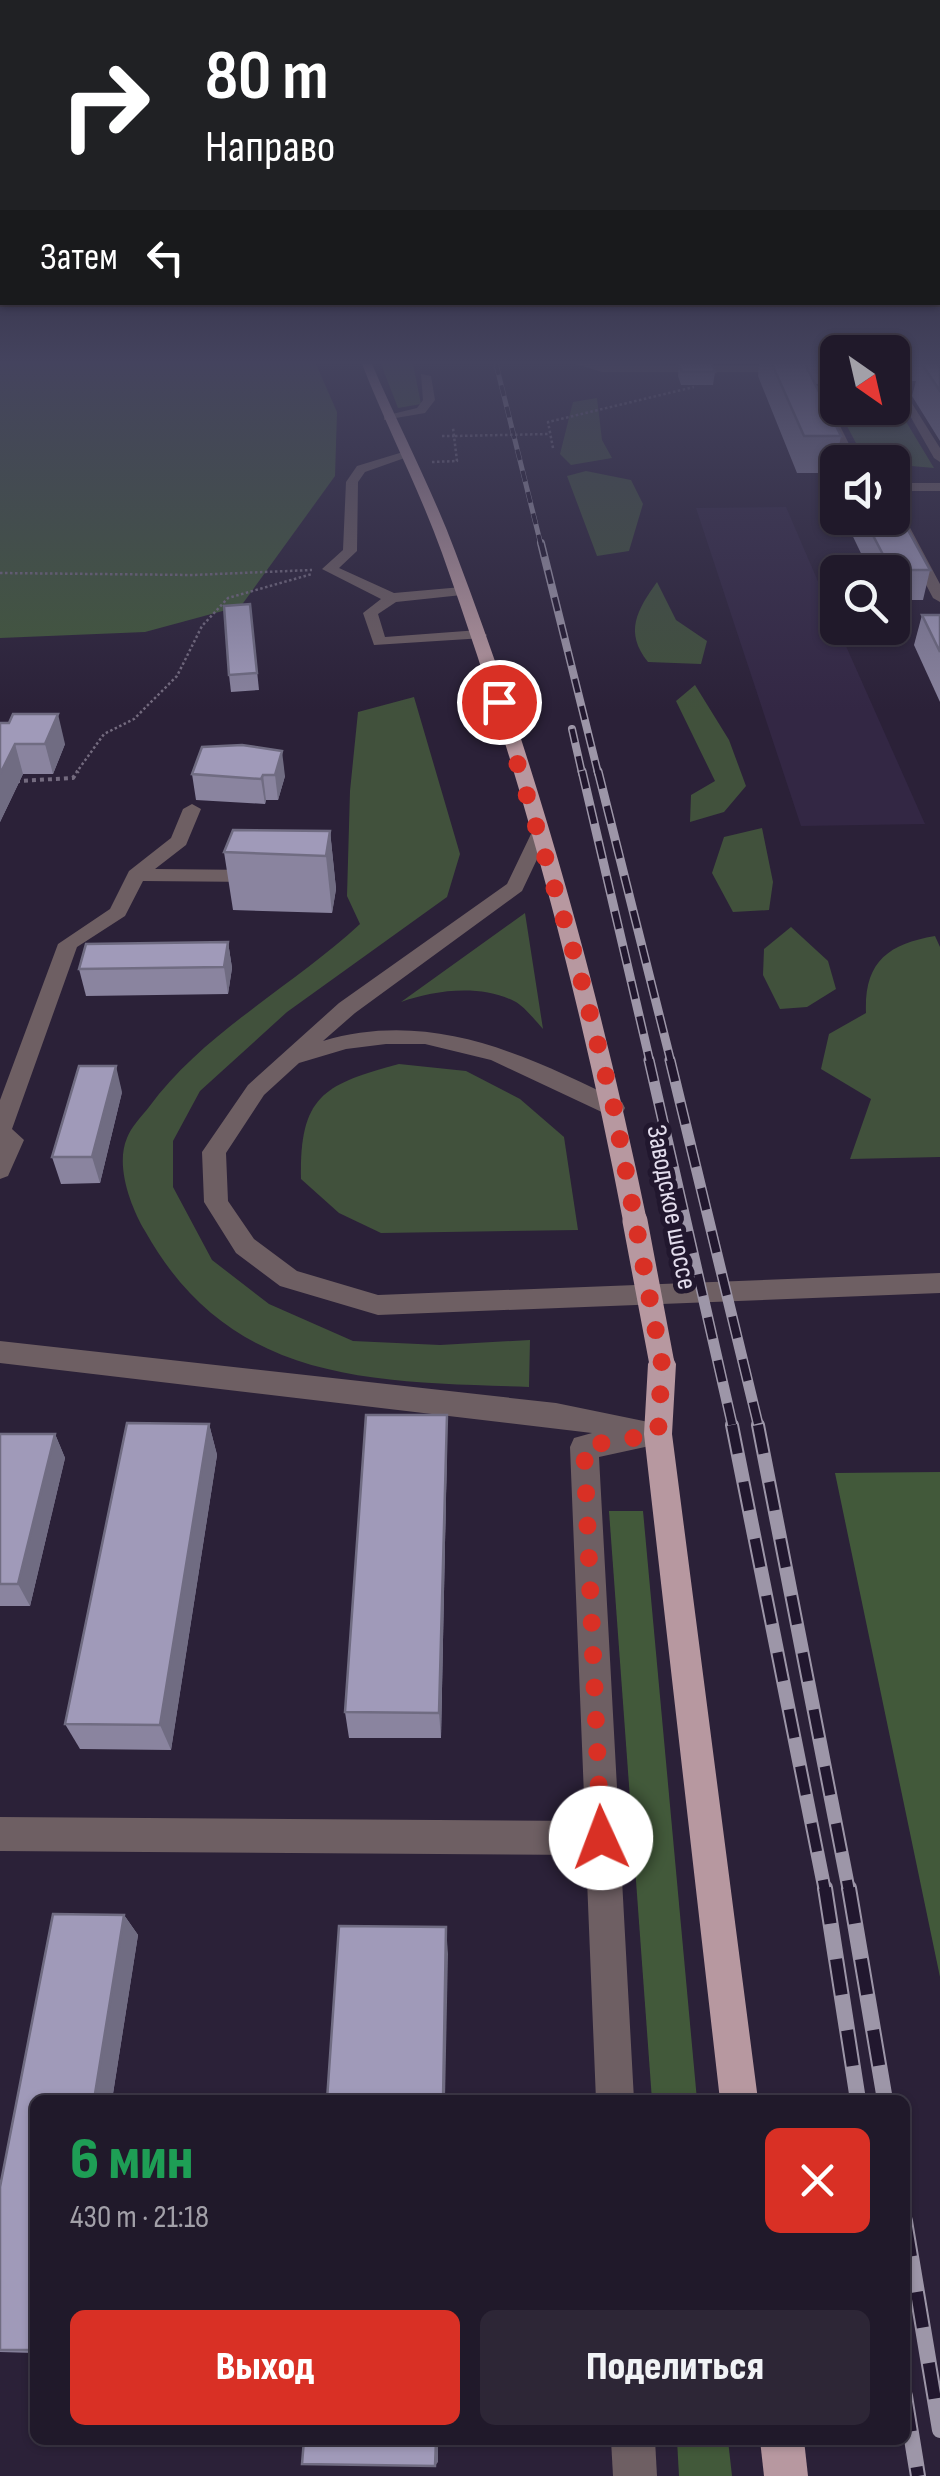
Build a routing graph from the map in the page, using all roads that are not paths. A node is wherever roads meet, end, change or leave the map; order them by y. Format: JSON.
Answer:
{"nodes":[{"id":1,"x":354,"y":480,"type":"edge"},
{"id":2,"x":416,"y":480,"type":"edge"},
{"id":3,"x":940,"y":487,"type":"edge"},
{"id":4,"x":910,"y":488,"type":"edge"},
{"id":5,"x":906,"y":535,"type":"edge"},
{"id":6,"x":462,"y":591,"type":"junction"},
{"id":7,"x":392,"y":598,"type":"junction"},
{"id":8,"x":940,"y":598,"type":"edge"},
{"id":9,"x":479,"y":636,"type":"junction"},
{"id":10,"x":192,"y":810,"type":"dead end"},
{"id":11,"x":540,"y":834,"type":"junction"},
{"id":12,"x":136,"y":875,"type":"junction"},
{"id":13,"x":281,"y":876,"type":"edge"},
{"id":14,"x":286,"y":1062,"type":"junction"},
{"id":15,"x":614,"y":1108,"type":"junction"},
{"id":16,"x":0,"y":1132,"type":"edge"},
{"id":17,"x":0,"y":1170,"type":"edge"},
{"id":18,"x":934,"y":1280,"type":"edge"},
{"id":19,"x":0,"y":1352,"type":"edge"},
{"id":20,"x":658,"y":1434,"type":"junction"},
{"id":21,"x":0,"y":1834,"type":"edge"},
{"id":22,"x":601,"y":1838,"type":"junction"},
{"id":23,"x":615,"y":2095,"type":"edge"},
{"id":24,"x":739,"y":2095,"type":"edge"},
{"id":25,"x":633,"y":2445,"type":"edge"},
{"id":26,"x":783,"y":2445,"type":"edge"},
{"id":27,"x":635,"y":2476,"type":"edge"},
{"id":28,"x":786,"y":2476,"type":"edge"}],
"edges":[{"from":1,"to":7,"type":"street"},
{"from":2,"to":6,"type":"main road","name":"Заводское шоссе"},
{"from":3,"to":4,"type":"street"},
{"from":5,"to":8,"type":"street"},
{"from":6,"to":7,"type":"street"},
{"from":6,"to":9,"type":"main road","name":"Заводское шоссе"},
{"from":7,"to":9,"type":"street"},
{"from":9,"to":11,"type":"main road","name":"Заводское шоссе"},
{"from":10,"to":12,"type":"street"},
{"from":11,"to":14,"type":"street"},
{"from":11,"to":15,"type":"main road","name":"Заводское шоссе"},
{"from":12,"to":13,"type":"street"},
{"from":12,"to":16,"type":"street"},
{"from":14,"to":15,"type":"street"},
{"from":14,"to":18,"type":"street"},
{"from":15,"to":20,"type":"main road","name":"Заводское шоссе","bridge":true},
{"from":16,"to":17,"type":"street"},
{"from":19,"to":20,"type":"street"},
{"from":20,"to":22,"type":"street"},
{"from":20,"to":24,"type":"main road","name":"Заводское шоссе"},
{"from":21,"to":22,"type":"street"},
{"from":22,"to":23,"type":"street"},
{"from":25,"to":27,"type":"street"},
{"from":26,"to":28,"type":"main road"}]}
